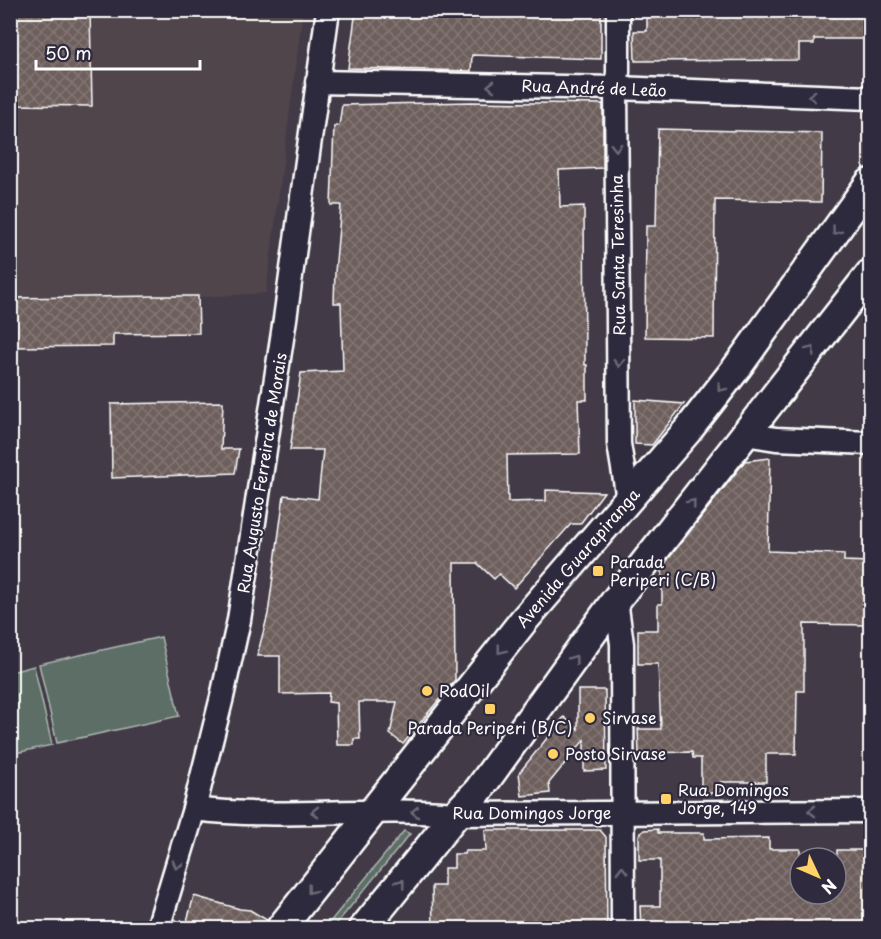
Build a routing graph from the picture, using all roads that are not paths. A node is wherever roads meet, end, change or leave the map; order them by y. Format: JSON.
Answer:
{"nodes":[{"id":1,"x":328,"y":10,"type":"edge"},
{"id":2,"x":618,"y":10,"type":"edge"},
{"id":3,"x":317,"y":82,"type":"junction"},
{"id":4,"x":616,"y":88,"type":"junction"},
{"id":5,"x":870,"y":98,"type":"edge"},
{"id":6,"x":870,"y":183,"type":"edge"},
{"id":7,"x":870,"y":274,"type":"edge"},
{"id":8,"x":745,"y":434,"type":"junction"},
{"id":9,"x":870,"y":443,"type":"edge"},
{"id":10,"x":628,"y":499,"type":"junction"},
{"id":11,"x":616,"y":600,"type":"junction"},
{"id":12,"x":194,"y":809,"type":"junction"},
{"id":13,"x":374,"y":811,"type":"junction"},
{"id":14,"x":870,"y":811,"type":"edge"},
{"id":15,"x":623,"y":812,"type":"junction"},
{"id":16,"x":456,"y":814,"type":"junction"},
{"id":17,"x":158,"y":928,"type":"edge"},
{"id":18,"x":281,"y":928,"type":"edge"},
{"id":19,"x":364,"y":928,"type":"edge"},
{"id":20,"x":623,"y":928,"type":"edge"}],
"edges":[{"from":1,"to":3,"type":"street","name":"Rua Augusto Ferreira de Morais"},
{"from":2,"to":4,"type":"street","name":"Rua Santa Teresinha"},
{"from":4,"to":3,"type":"street","name":"Rua André de Leão","one_way":true},
{"from":3,"to":12,"type":"street","name":"Rua Augusto Ferreira de Morais"},
{"from":5,"to":4,"type":"street","name":"Rua André de Leão","one_way":true},
{"from":4,"to":10,"type":"street","name":"Rua Santa Teresinha","one_way":true},
{"from":6,"to":10,"type":"main road","name":"Avenida Guarapiranga","one_way":true},
{"from":8,"to":7,"type":"main road","one_way":true},
{"from":8,"to":9,"type":"street"},
{"from":11,"to":8,"type":"main road","one_way":true},
{"from":10,"to":13,"type":"main road","name":"Avenida Guarapiranga","one_way":true},
{"from":11,"to":15,"type":"street"},
{"from":16,"to":11,"type":"main road","one_way":true},
{"from":13,"to":12,"type":"street","name":"Rua Domingos Jorge","one_way":true},
{"from":12,"to":17,"type":"street","name":"Rua Augusto Ferreira de Morais","one_way":true},
{"from":16,"to":13,"type":"street","name":"Rua Domingos Jorge","one_way":true},
{"from":13,"to":18,"type":"main road","name":"Avenida Guarapiranga","one_way":true},
{"from":14,"to":15,"type":"street","name":"Rua Domingos Jorge","one_way":true},
{"from":15,"to":16,"type":"street","name":"Rua Domingos Jorge"},
{"from":20,"to":15,"type":"street","one_way":true},
{"from":19,"to":16,"type":"main road","one_way":true}]}
